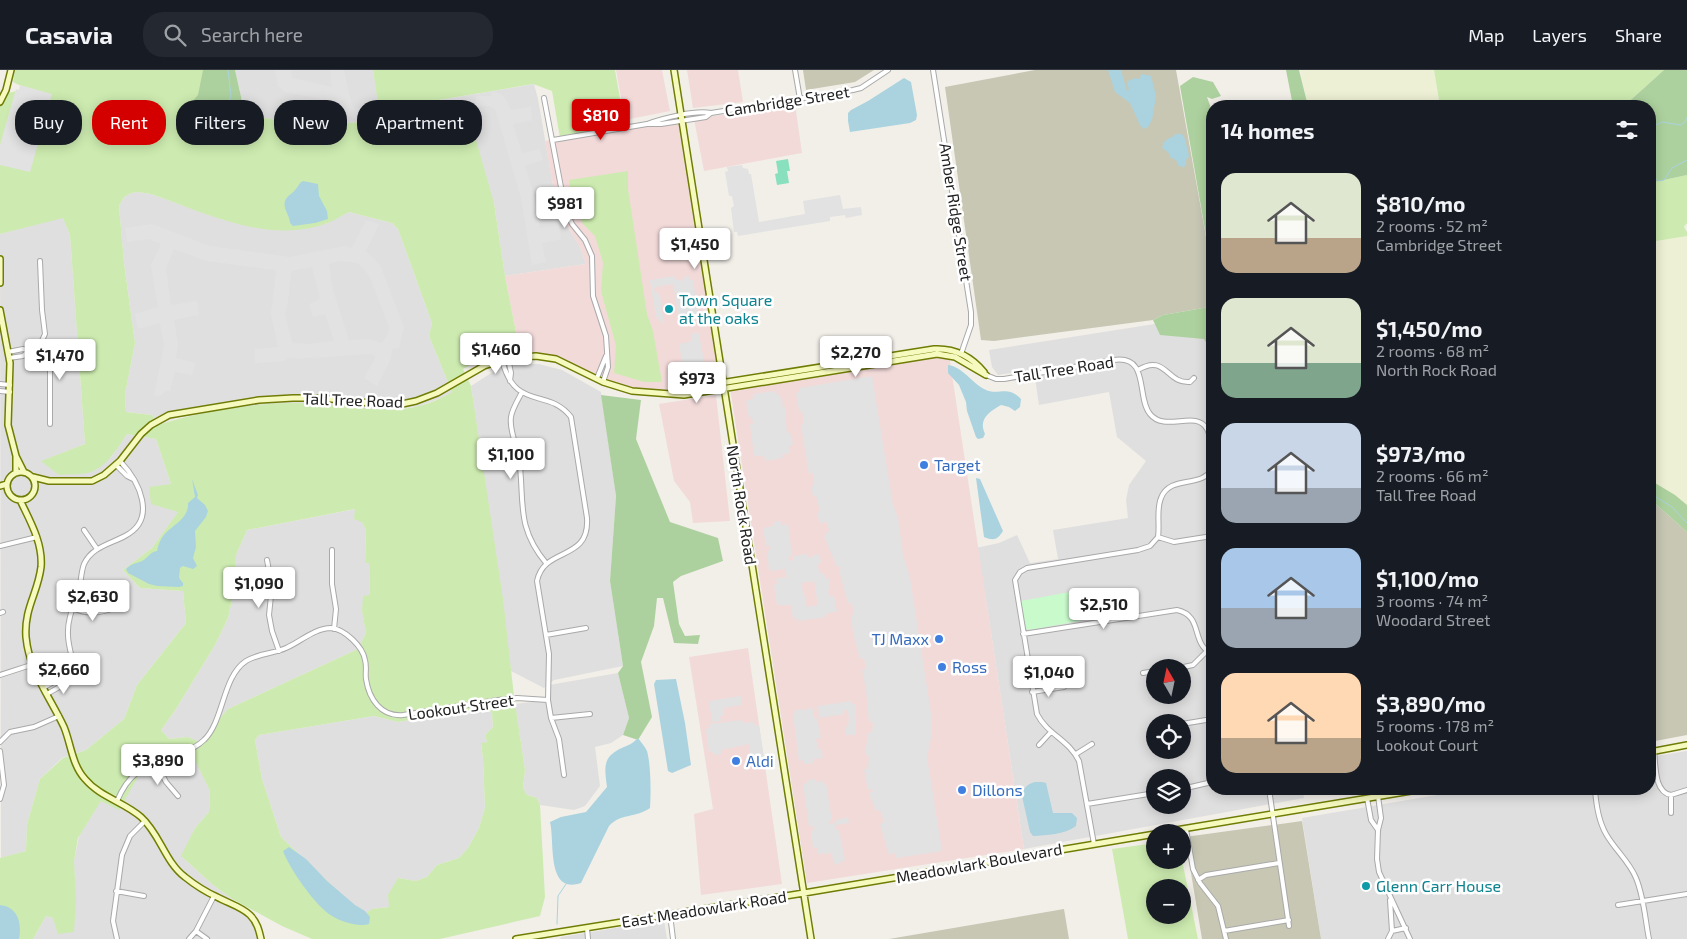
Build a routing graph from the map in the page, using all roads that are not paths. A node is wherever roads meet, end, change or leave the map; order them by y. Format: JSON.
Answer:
{"nodes":[{"id":1,"x":12,"y":70,"type":"edge"},
{"id":2,"x":674,"y":70,"type":"edge"},
{"id":3,"x":795,"y":70,"type":"edge"},
{"id":4,"x":888,"y":70,"type":"edge"},
{"id":5,"x":934,"y":70,"type":"edge"},
{"id":6,"x":544,"y":98,"type":"dead end"},
{"id":7,"x":800,"y":99,"type":"junction"},
{"id":8,"x":0,"y":102,"type":"edge"},
{"id":9,"x":682,"y":119,"type":"junction"},
{"id":10,"x":552,"y":140,"type":"junction"},
{"id":11,"x":0,"y":259,"type":"edge"},
{"id":12,"x":40,"y":261,"type":"dead end"},
{"id":13,"x":0,"y":265,"type":"edge"},
{"id":14,"x":0,"y":271,"type":"edge"},
{"id":15,"x":0,"y":283,"type":"edge"},
{"id":16,"x":0,"y":310,"type":"edge"},
{"id":17,"x":39,"y":347,"type":"junction"},
{"id":18,"x":607,"y":354,"type":"junction"},
{"id":19,"x":961,"y":354,"type":"junction"},
{"id":20,"x":9,"y":355,"type":"junction"},
{"id":21,"x":505,"y":359,"type":"junction"},
{"id":22,"x":1138,"y":370,"type":"junction"},
{"id":23,"x":986,"y":375,"type":"junction"},
{"id":24,"x":597,"y":378,"type":"junction"},
{"id":25,"x":1194,"y":378,"type":"dead end"},
{"id":26,"x":603,"y":382,"type":"junction"},
{"id":27,"x":0,"y":384,"type":"edge"},
{"id":28,"x":10,"y":385,"type":"junction"},
{"id":29,"x":724,"y":386,"type":"junction"},
{"id":30,"x":0,"y":391,"type":"edge"},
{"id":31,"x":10,"y":392,"type":"junction"},
{"id":32,"x":522,"y":392,"type":"junction"},
{"id":33,"x":50,"y":424,"type":"dead end"},
{"id":34,"x":1206,"y":429,"type":"edge"},
{"id":35,"x":16,"y":456,"type":"junction"},
{"id":36,"x":118,"y":463,"type":"junction"},
{"id":37,"x":24,"y":472,"type":"junction"},
{"id":38,"x":16,"y":473,"type":"junction"},
{"id":39,"x":1206,"y":476,"type":"edge"},
{"id":40,"x":33,"y":477,"type":"junction"},
{"id":41,"x":49,"y":481,"type":"junction"},
{"id":42,"x":7,"y":484,"type":"junction"},
{"id":43,"x":0,"y":486,"type":"edge"},
{"id":44,"x":35,"y":489,"type":"junction"},
{"id":45,"x":0,"y":491,"type":"edge"},
{"id":46,"x":9,"y":492,"type":"junction"},
{"id":47,"x":29,"y":498,"type":"junction"},
{"id":48,"x":20,"y":500,"type":"junction"},
{"id":49,"x":26,"y":512,"type":"junction"},
{"id":50,"x":84,"y":530,"type":"dead end"},
{"id":51,"x":37,"y":537,"type":"junction"},
{"id":52,"x":1158,"y":537,"type":"junction"},
{"id":53,"x":1206,"y":537,"type":"edge"},
{"id":54,"x":0,"y":546,"type":"edge"},
{"id":55,"x":97,"y":549,"type":"junction"},
{"id":56,"x":332,"y":550,"type":"dead end"},
{"id":57,"x":267,"y":560,"type":"dead end"},
{"id":58,"x":546,"y":563,"type":"junction"},
{"id":59,"x":73,"y":608,"type":"junction"},
{"id":60,"x":114,"y":608,"type":"dead end"},
{"id":61,"x":586,"y":628,"type":"dead end"},
{"id":62,"x":334,"y":629,"type":"junction"},
{"id":63,"x":1023,"y":634,"type":"junction"},
{"id":64,"x":546,"y":635,"type":"junction"},
{"id":65,"x":1206,"y":650,"type":"edge"},
{"id":66,"x":279,"y":651,"type":"junction"},
{"id":67,"x":1206,"y":652,"type":"edge"},
{"id":68,"x":32,"y":665,"type":"junction"},
{"id":69,"x":1191,"y":665,"type":"edge"},
{"id":70,"x":1146,"y":672,"type":"edge"},
{"id":71,"x":1143,"y":673,"type":"dead end"},
{"id":72,"x":0,"y":676,"type":"edge"},
{"id":73,"x":64,"y":679,"type":"junction"},
{"id":74,"x":1064,"y":687,"type":"dead end"},
{"id":75,"x":43,"y":688,"type":"junction"},
{"id":76,"x":1032,"y":692,"type":"junction"},
{"id":77,"x":47,"y":694,"type":"junction"},
{"id":78,"x":548,"y":700,"type":"junction"},
{"id":79,"x":590,"y":714,"type":"dead end"},
{"id":80,"x":59,"y":716,"type":"junction"},
{"id":81,"x":551,"y":718,"type":"junction"},
{"id":82,"x":1206,"y":720,"type":"edge"},
{"id":83,"x":1191,"y":722,"type":"edge"},
{"id":84,"x":1050,"y":732,"type":"junction"},
{"id":85,"x":0,"y":742,"type":"edge"},
{"id":86,"x":1092,"y":744,"type":"dead end"},
{"id":87,"x":1040,"y":745,"type":"dead end"},
{"id":88,"x":1687,"y":746,"type":"edge"},
{"id":89,"x":1656,"y":751,"type":"edge"},
{"id":90,"x":0,"y":752,"type":"edge"},
{"id":91,"x":1076,"y":754,"type":"junction"},
{"id":92,"x":156,"y":762,"type":"junction"},
{"id":93,"x":1656,"y":770,"type":"edge"},
{"id":94,"x":564,"y":775,"type":"dead end"},
{"id":95,"x":1206,"y":785,"type":"edge"},
{"id":96,"x":1191,"y":787,"type":"edge"},
{"id":97,"x":1687,"y":790,"type":"edge"},
{"id":98,"x":1146,"y":794,"type":"edge"},
{"id":99,"x":1270,"y":795,"type":"edge"},
{"id":100,"x":1384,"y":795,"type":"edge"},
{"id":101,"x":1596,"y":795,"type":"edge"},
{"id":102,"x":1671,"y":795,"type":"junction"},
{"id":103,"x":178,"y":796,"type":"dead end"},
{"id":104,"x":1378,"y":796,"type":"junction"},
{"id":105,"x":1367,"y":798,"type":"junction"},
{"id":106,"x":0,"y":799,"type":"edge"},
{"id":107,"x":117,"y":802,"type":"junction"},
{"id":108,"x":1087,"y":804,"type":"junction"},
{"id":109,"x":1671,"y":813,"type":"dead end"},
{"id":110,"x":1274,"y":814,"type":"junction"},
{"id":111,"x":145,"y":821,"type":"junction"},
{"id":112,"x":1191,"y":828,"type":"edge"},
{"id":113,"x":1378,"y":830,"type":"junction"},
{"id":114,"x":1146,"y":835,"type":"edge"},
{"id":115,"x":1094,"y":844,"type":"junction"},
{"id":116,"x":1191,"y":858,"type":"edge"},
{"id":117,"x":1280,"y":863,"type":"junction"},
{"id":118,"x":1198,"y":880,"type":"junction"},
{"id":119,"x":116,"y":891,"type":"junction"},
{"id":120,"x":804,"y":893,"type":"junction"},
{"id":121,"x":1687,"y":894,"type":"edge"},
{"id":122,"x":144,"y":896,"type":"dead end"},
{"id":123,"x":214,"y":896,"type":"junction"},
{"id":124,"x":1390,"y":898,"type":"junction"},
{"id":125,"x":1642,"y":901,"type":"junction"},
{"id":126,"x":1618,"y":905,"type":"dead end"},
{"id":127,"x":670,"y":914,"type":"junction"},
{"id":128,"x":1288,"y":920,"type":"junction"},
{"id":129,"x":1289,"y":926,"type":"dead end"},
{"id":130,"x":587,"y":928,"type":"junction"},
{"id":131,"x":1406,"y":928,"type":"junction"},
{"id":132,"x":1224,"y":930,"type":"junction"},
{"id":133,"x":196,"y":931,"type":"junction"},
{"id":134,"x":1392,"y":931,"type":"junction"},
{"id":135,"x":117,"y":939,"type":"edge"},
{"id":136,"x":189,"y":939,"type":"edge"},
{"id":137,"x":208,"y":939,"type":"edge"},
{"id":138,"x":261,"y":939,"type":"edge"},
{"id":139,"x":516,"y":939,"type":"edge"},
{"id":140,"x":588,"y":939,"type":"edge"},
{"id":141,"x":673,"y":939,"type":"edge"},
{"id":142,"x":811,"y":939,"type":"edge"},
{"id":143,"x":1226,"y":939,"type":"edge"},
{"id":144,"x":1388,"y":939,"type":"edge"},
{"id":145,"x":1410,"y":939,"type":"edge"},
{"id":146,"x":1649,"y":939,"type":"edge"}],
"edges":[{"from":1,"to":8,"type":"street"},
{"from":2,"to":9,"type":"street","name":"North Rock Road"},
{"from":3,"to":7,"type":"street"},
{"from":4,"to":7,"type":"street","name":"Cambridge Street"},
{"from":5,"to":19,"type":"street","name":"Amber Ridge Street"},
{"from":6,"to":10,"type":"street"},
{"from":7,"to":9,"type":"street","name":"Cambridge Street"},
{"from":9,"to":10,"type":"street","name":"Cambridge Street"},
{"from":9,"to":29,"type":"street","name":"North Rock Road"},
{"from":10,"to":18,"type":"street"},
{"from":11,"to":13,"type":"street"},
{"from":12,"to":17,"type":"street"},
{"from":13,"to":14,"type":"street"},
{"from":14,"to":15,"type":"street"},
{"from":16,"to":20,"type":"street"},
{"from":17,"to":20,"type":"street"},
{"from":17,"to":33,"type":"street"},
{"from":18,"to":24,"type":"street"},
{"from":18,"to":26,"type":"street"},
{"from":19,"to":23,"type":"street","name":"Tall Tree Road"},
{"from":19,"to":29,"type":"street","name":"Tall Tree Road"},
{"from":20,"to":28,"type":"street"},
{"from":21,"to":24,"type":"street","name":"Tall Tree Road"},
{"from":21,"to":32,"type":"street"},
{"from":21,"to":36,"type":"street","name":"Tall Tree Road"},
{"from":22,"to":23,"type":"street","name":"Tall Tree Road"},
{"from":22,"to":25,"type":"street"},
{"from":22,"to":34,"type":"street"},
{"from":23,"to":29,"type":"street","name":"Tall Tree Road"},
{"from":24,"to":26,"type":"street","name":"Tall Tree Road"},
{"from":26,"to":29,"type":"street","name":"Tall Tree Road"},
{"from":27,"to":28,"type":"street"},
{"from":28,"to":31,"type":"street"},
{"from":29,"to":120,"type":"street","name":"North Rock Road"},
{"from":30,"to":31,"type":"street"},
{"from":31,"to":35,"type":"street"},
{"from":32,"to":58,"type":"street"},
{"from":32,"to":58,"type":"street"},
{"from":35,"to":37,"type":"street"},
{"from":35,"to":38,"type":"street"},
{"from":36,"to":41,"type":"street","name":"Tall Tree Road"},
{"from":36,"to":55,"type":"street"},
{"from":37,"to":38,"type":"street"},
{"from":37,"to":40,"type":"street"},
{"from":38,"to":42,"type":"street"},
{"from":39,"to":52,"type":"street"},
{"from":40,"to":41,"type":"street","name":"Tall Tree Road"},
{"from":40,"to":44,"type":"street"},
{"from":41,"to":44,"type":"street","name":"Tall Tree Road"},
{"from":42,"to":43,"type":"street"},
{"from":42,"to":46,"type":"street"},
{"from":44,"to":47,"type":"street"},
{"from":45,"to":46,"type":"street"},
{"from":46,"to":48,"type":"street"},
{"from":47,"to":48,"type":"street"},
{"from":47,"to":49,"type":"street"},
{"from":48,"to":49,"type":"street"},
{"from":49,"to":51,"type":"street"},
{"from":50,"to":55,"type":"street"},
{"from":51,"to":54,"type":"street"},
{"from":51,"to":68,"type":"street"},
{"from":52,"to":53,"type":"street"},
{"from":52,"to":63,"type":"street"},
{"from":55,"to":59,"type":"street"},
{"from":56,"to":62,"type":"street"},
{"from":57,"to":66,"type":"street"},
{"from":58,"to":64,"type":"street"},
{"from":59,"to":60,"type":"street"},
{"from":59,"to":73,"type":"street"},
{"from":61,"to":64,"type":"street"},
{"from":62,"to":66,"type":"street"},
{"from":62,"to":78,"type":"street","name":"Lookout Street"},
{"from":63,"to":65,"type":"street"},
{"from":63,"to":76,"type":"street"},
{"from":64,"to":78,"type":"street"},
{"from":66,"to":92,"type":"street"},
{"from":67,"to":69,"type":"street"},
{"from":68,"to":72,"type":"street"},
{"from":68,"to":75,"type":"street"},
{"from":70,"to":71,"type":"street"},
{"from":73,"to":75,"type":"street"},
{"from":73,"to":77,"type":"street"},
{"from":74,"to":76,"type":"street"},
{"from":75,"to":77,"type":"street"},
{"from":76,"to":84,"type":"street"},
{"from":77,"to":80,"type":"street"},
{"from":78,"to":81,"type":"street"},
{"from":79,"to":81,"type":"street"},
{"from":80,"to":85,"type":"street"},
{"from":80,"to":107,"type":"street"},
{"from":81,"to":94,"type":"street"},
{"from":82,"to":83,"type":"street"},
{"from":84,"to":87,"type":"street"},
{"from":84,"to":91,"type":"street"},
{"from":86,"to":91,"type":"street"},
{"from":88,"to":89,"type":"street"},
{"from":90,"to":106,"type":"street"},
{"from":91,"to":108,"type":"street"},
{"from":92,"to":103,"type":"street"},
{"from":92,"to":107,"type":"street"},
{"from":93,"to":102,"type":"street"},
{"from":95,"to":96,"type":"street"},
{"from":97,"to":102,"type":"street"},
{"from":98,"to":108,"type":"street"},
{"from":99,"to":110,"type":"street"},
{"from":100,"to":104,"type":"street"},
{"from":101,"to":125,"type":"street"},
{"from":102,"to":109,"type":"street"},
{"from":104,"to":105,"type":"street"},
{"from":104,"to":113,"type":"street"},
{"from":105,"to":110,"type":"street"},
{"from":105,"to":113,"type":"street"},
{"from":107,"to":111,"type":"street"},
{"from":108,"to":115,"type":"street"},
{"from":110,"to":112,"type":"street"},
{"from":110,"to":117,"type":"street"},
{"from":111,"to":119,"type":"street"},
{"from":111,"to":123,"type":"street"},
{"from":113,"to":124,"type":"street"},
{"from":114,"to":115,"type":"street","name":"Meadowlark Boulevard"},
{"from":115,"to":120,"type":"street","name":"Meadowlark Boulevard"},
{"from":116,"to":118,"type":"street"},
{"from":117,"to":118,"type":"street"},
{"from":117,"to":128,"type":"street"},
{"from":118,"to":132,"type":"street"},
{"from":119,"to":122,"type":"street"},
{"from":119,"to":135,"type":"street"},
{"from":120,"to":127,"type":"street","name":"East Meadowlark Road"},
{"from":120,"to":142,"type":"street","name":"North Rock Road"},
{"from":121,"to":125,"type":"street"},
{"from":123,"to":133,"type":"street"},
{"from":123,"to":138,"type":"street"},
{"from":124,"to":131,"type":"street"},
{"from":124,"to":134,"type":"street"},
{"from":125,"to":126,"type":"street"},
{"from":125,"to":146,"type":"street"},
{"from":127,"to":130,"type":"street","name":"East Meadowlark Road"},
{"from":127,"to":141,"type":"street"},
{"from":128,"to":129,"type":"street"},
{"from":128,"to":132,"type":"street"},
{"from":130,"to":139,"type":"street","name":"East Meadowlark Road"},
{"from":130,"to":140,"type":"street"},
{"from":131,"to":134,"type":"street"},
{"from":131,"to":145,"type":"street"},
{"from":132,"to":143,"type":"street"},
{"from":133,"to":136,"type":"street"},
{"from":133,"to":137,"type":"street"},
{"from":134,"to":144,"type":"street"}]}
